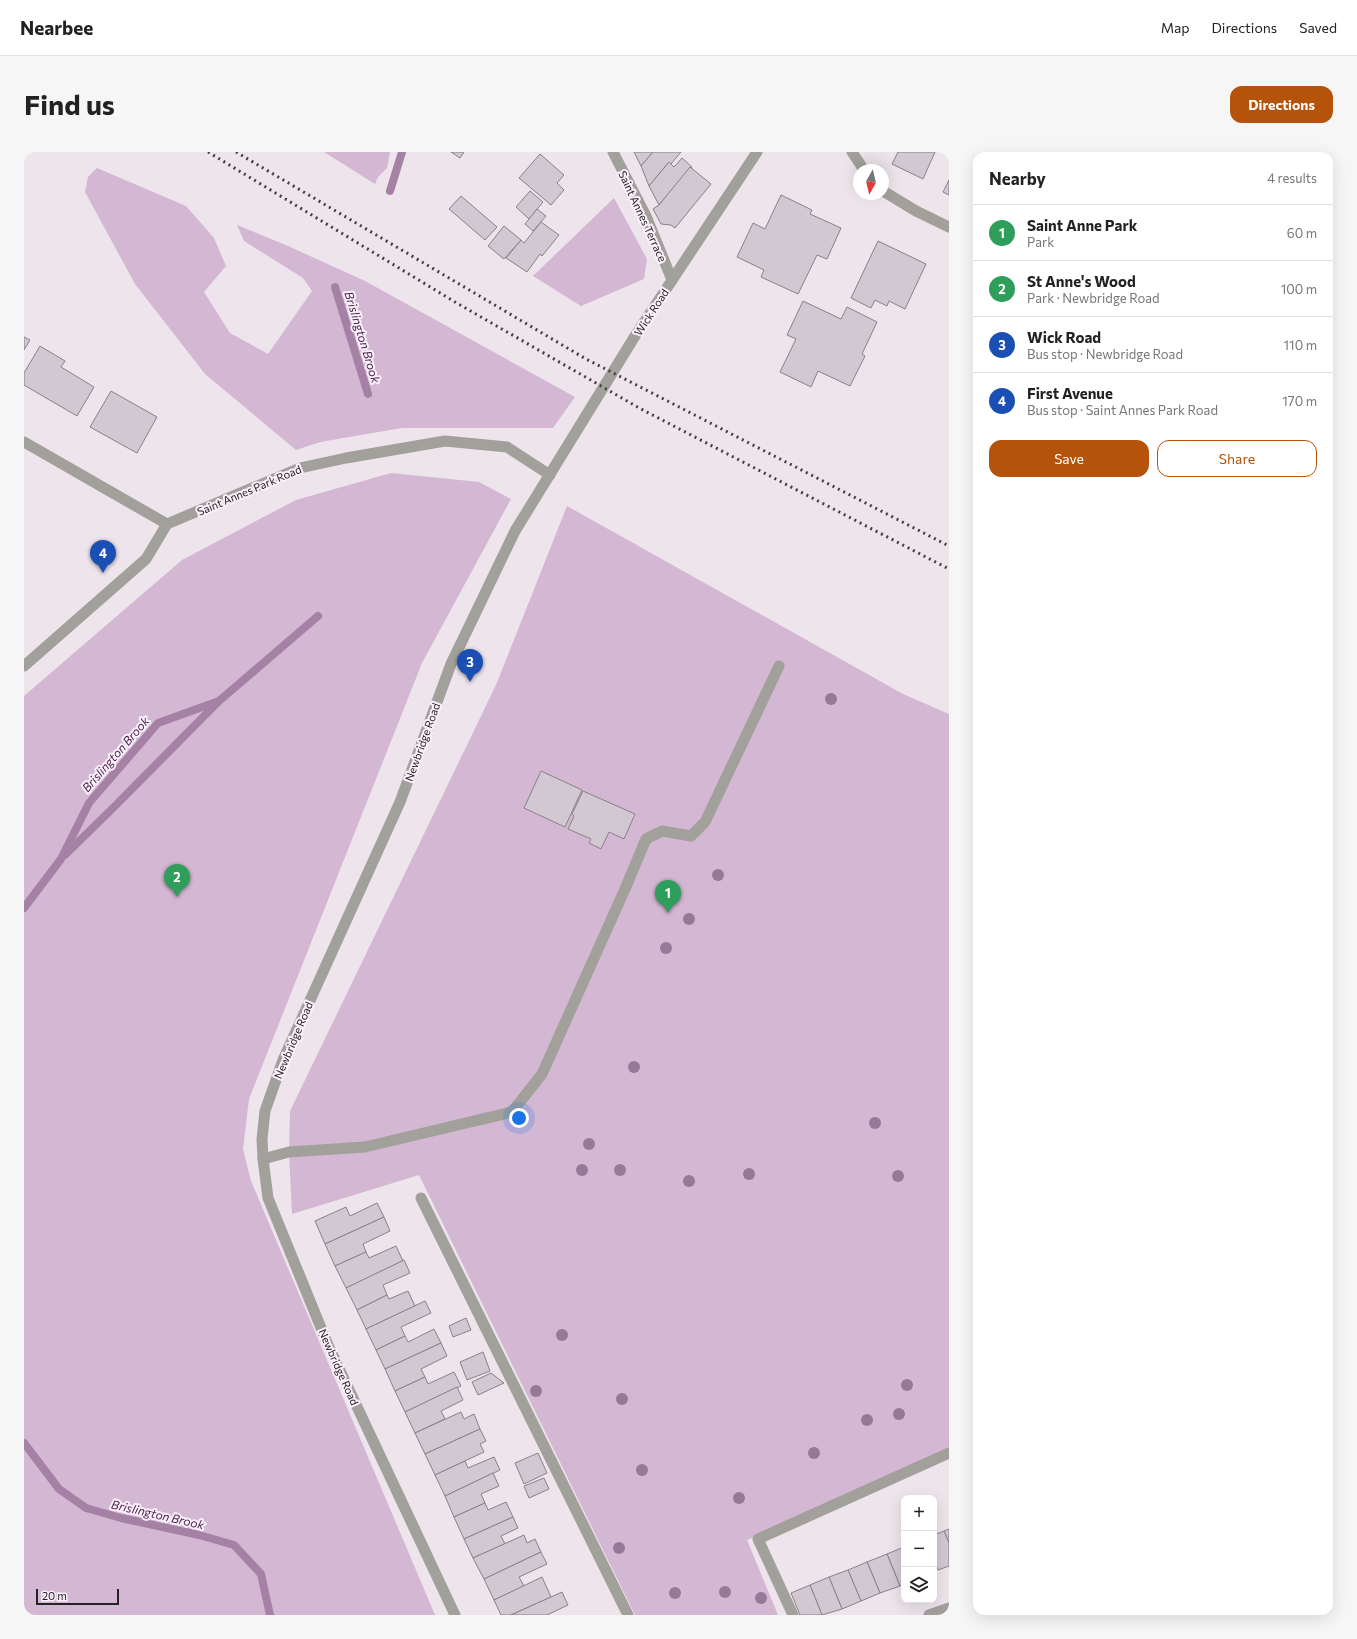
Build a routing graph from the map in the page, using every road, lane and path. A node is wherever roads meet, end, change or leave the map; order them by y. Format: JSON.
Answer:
{"nodes":[{"id":1,"x":613,"y":152,"type":"edge"},
{"id":2,"x":757,"y":152,"type":"edge"},
{"id":3,"x":852,"y":152,"type":"edge"},
{"id":4,"x":860,"y":164,"type":"edge"},
{"id":5,"x":889,"y":195,"type":"edge"},
{"id":6,"x":949,"y":227,"type":"edge"},
{"id":7,"x":672,"y":280,"type":"junction"},
{"id":8,"x":24,"y":442,"type":"edge"},
{"id":9,"x":550,"y":475,"type":"junction"},
{"id":10,"x":167,"y":524,"type":"junction"},
{"id":11,"x":24,"y":666,"type":"edge"},
{"id":12,"x":779,"y":666,"type":"dead end"},
{"id":13,"x":263,"y":1159,"type":"junction"},
{"id":14,"x":421,"y":1198,"type":"dead end"},
{"id":15,"x":949,"y":1453,"type":"edge"},
{"id":16,"x":949,"y":1608,"type":"edge"},
{"id":17,"x":455,"y":1615,"type":"edge"},
{"id":18,"x":628,"y":1615,"type":"edge"},
{"id":19,"x":793,"y":1615,"type":"edge"},
{"id":20,"x":930,"y":1615,"type":"edge"}],
"edges":[{"from":1,"to":7,"type":"street","name":"Saint Annes Terrace"},
{"from":2,"to":7,"type":"street","name":"Wick Road"},
{"from":3,"to":4,"type":"street"},
{"from":5,"to":6,"type":"street"},
{"from":7,"to":9,"type":"street","name":"Wick Road"},
{"from":8,"to":10,"type":"street"},
{"from":9,"to":10,"type":"street","name":"Saint Annes Park Road"},
{"from":9,"to":13,"type":"street","name":"Newbridge Road"},
{"from":10,"to":11,"type":"street"},
{"from":12,"to":13,"type":"street"},
{"from":13,"to":17,"type":"street","name":"Newbridge Road"},
{"from":14,"to":18,"type":"street"},
{"from":15,"to":19,"type":"street"},
{"from":16,"to":20,"type":"street"}]}
